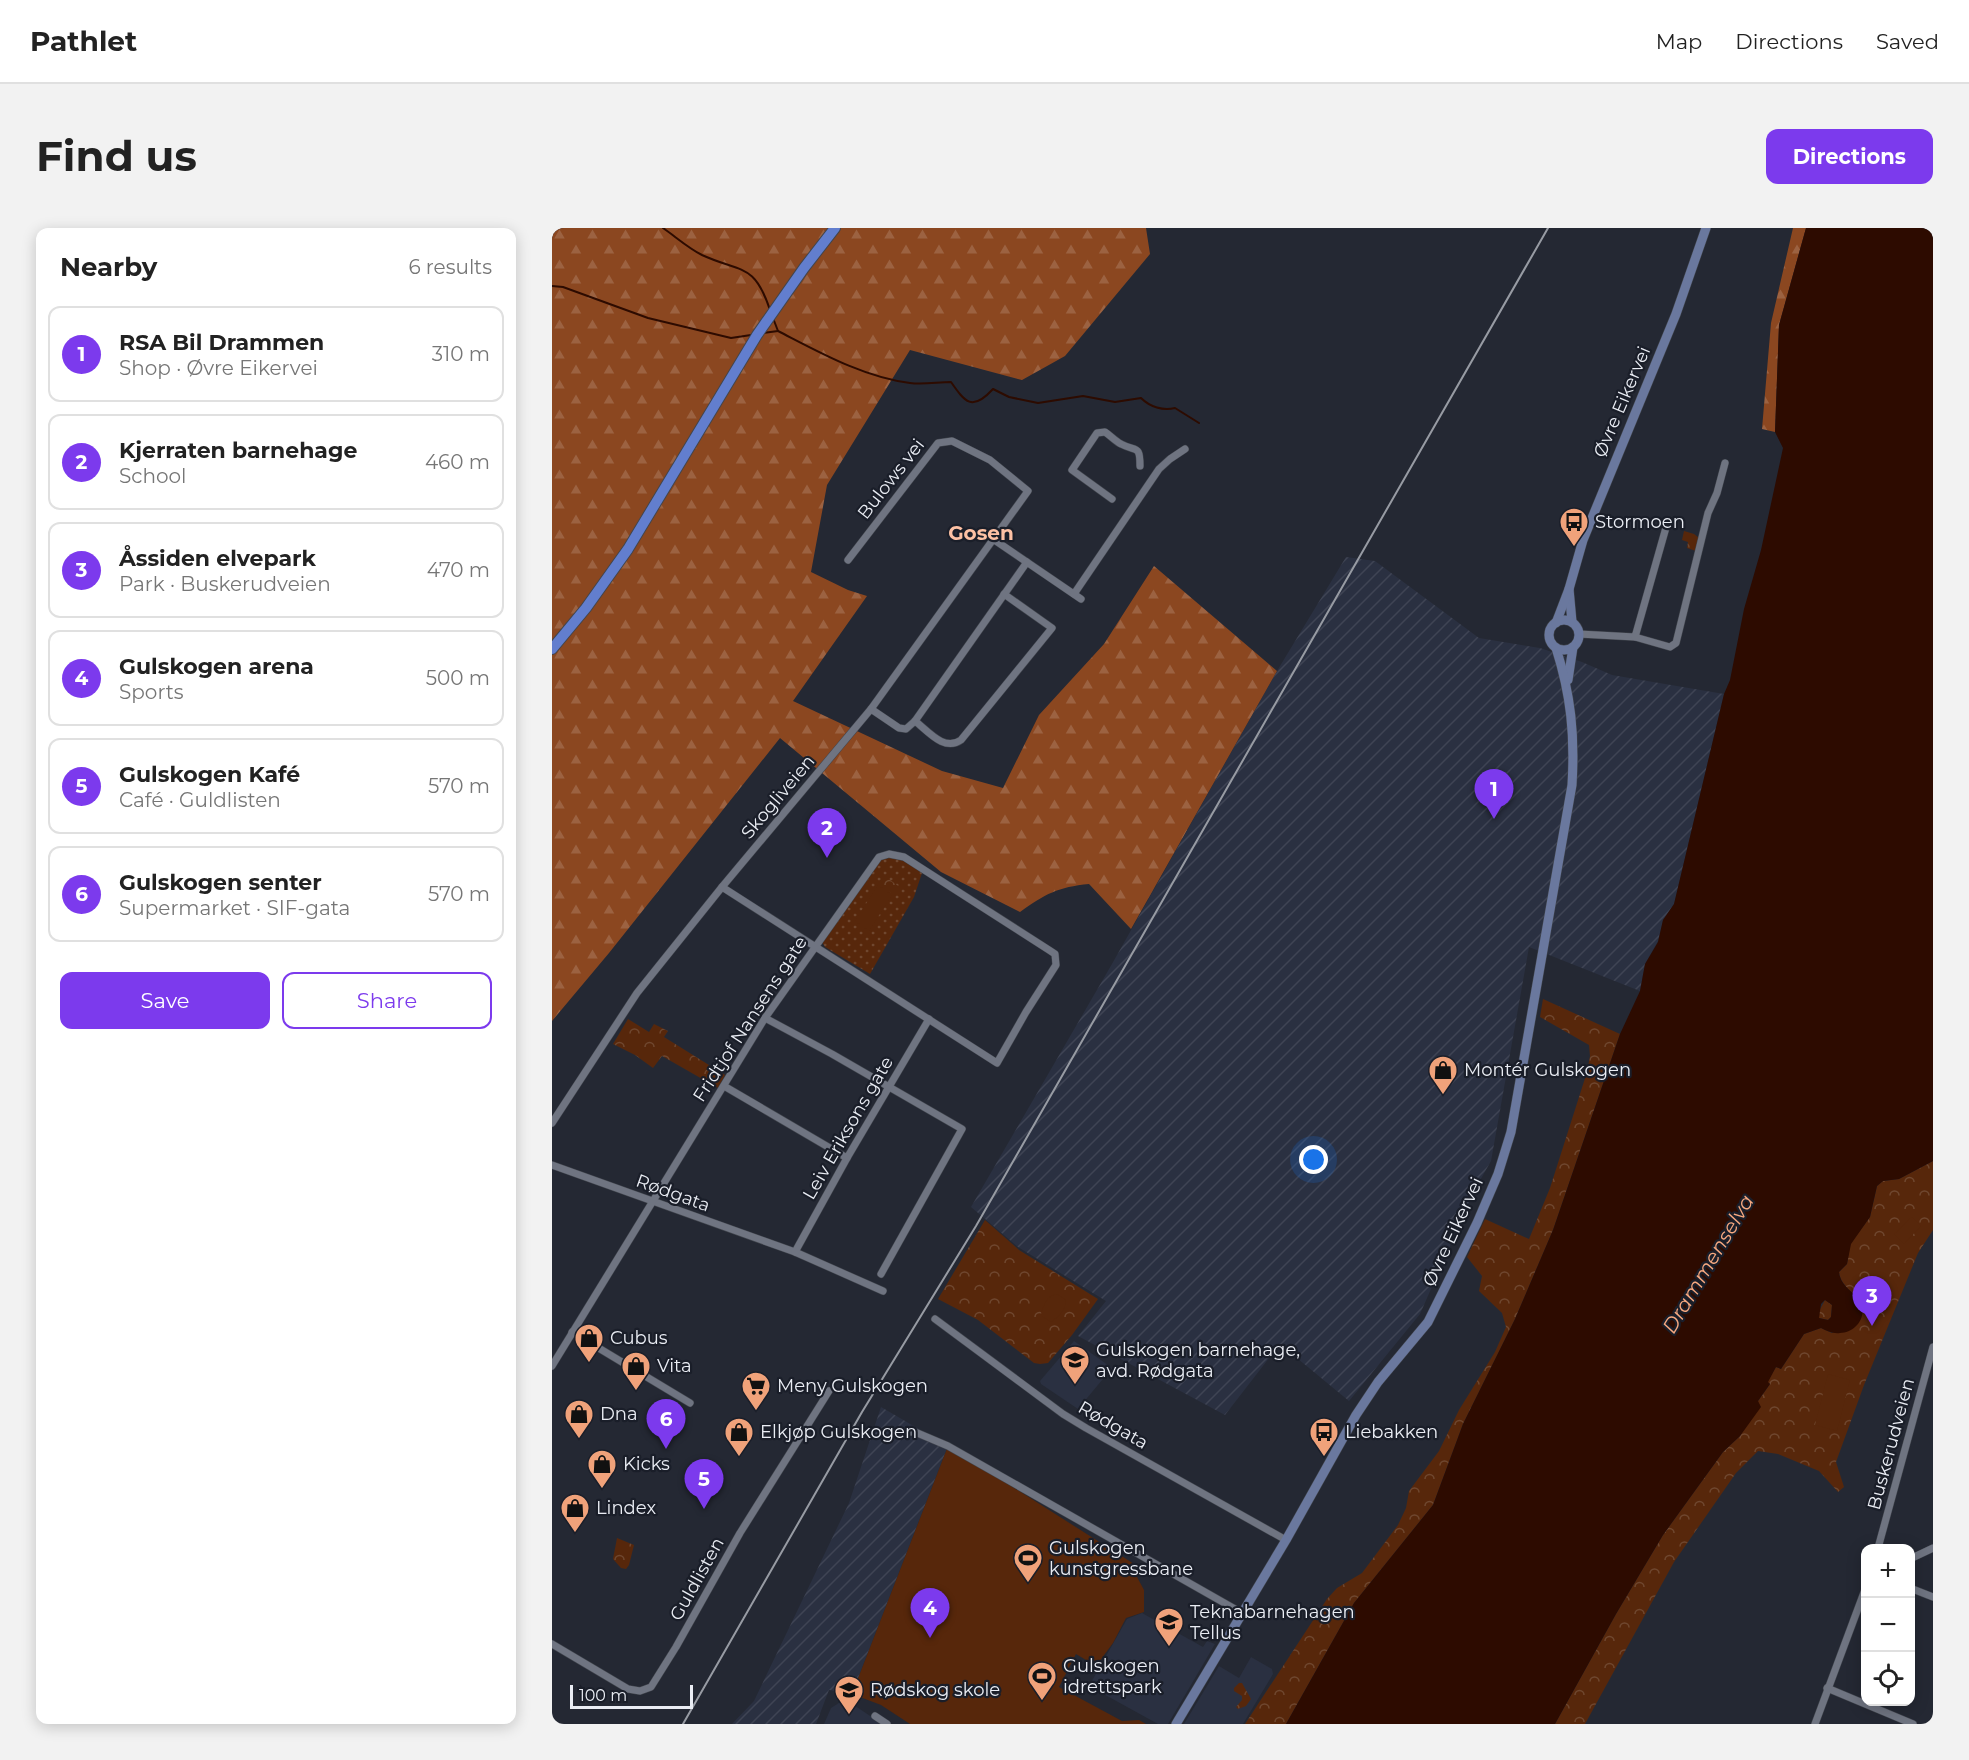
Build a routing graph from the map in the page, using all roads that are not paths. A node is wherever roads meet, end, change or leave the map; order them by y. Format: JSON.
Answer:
{"nodes":[{"id":1,"x":827,"y":228,"type":"edge"},
{"id":2,"x":835,"y":228,"type":"edge"},
{"id":3,"x":1706,"y":228,"type":"edge"},
{"id":4,"x":1185,"y":449,"type":"dead end"},
{"id":5,"x":1725,"y":463,"type":"dead end"},
{"id":6,"x":1140,"y":466,"type":"dead end"},
{"id":7,"x":1028,"y":491,"type":"joint"},
{"id":8,"x":1112,"y":498,"type":"dead end"},
{"id":9,"x":1667,"y":524,"type":"dead end"},
{"id":10,"x":993,"y":539,"type":"junction"},
{"id":11,"x":848,"y":560,"type":"dead end"},
{"id":12,"x":1027,"y":562,"type":"junction"},
{"id":13,"x":608,"y":572,"type":"junction"},
{"id":14,"x":597,"y":587,"type":"junction"},
{"id":15,"x":1569,"y":589,"type":"junction"},
{"id":16,"x":1005,"y":594,"type":"junction"},
{"id":17,"x":1572,"y":622,"type":"junction"},
{"id":18,"x":1556,"y":623,"type":"junction"},
{"id":19,"x":1579,"y":634,"type":"junction"},
{"id":20,"x":1635,"y":638,"type":"junction"},
{"id":21,"x":552,"y":639,"type":"edge"},
{"id":22,"x":1573,"y":647,"type":"junction"},
{"id":23,"x":1556,"y":648,"type":"junction"},
{"id":24,"x":552,"y":649,"type":"edge"},
{"id":25,"x":1567,"y":686,"type":"junction"},
{"id":26,"x":871,"y":709,"type":"junction"},
{"id":27,"x":915,"y":721,"type":"junction"},
{"id":28,"x":722,"y":887,"type":"junction"},
{"id":29,"x":815,"y":946,"type":"junction"},
{"id":30,"x":765,"y":1018,"type":"junction"},
{"id":31,"x":929,"y":1019,"type":"junction"},
{"id":32,"x":724,"y":1086,"type":"junction"},
{"id":33,"x":888,"y":1086,"type":"junction"},
{"id":34,"x":552,"y":1123,"type":"edge"},
{"id":35,"x":847,"y":1158,"type":"junction"},
{"id":36,"x":552,"y":1165,"type":"edge"},
{"id":37,"x":652,"y":1202,"type":"junction"},
{"id":38,"x":795,"y":1252,"type":"junction"},
{"id":39,"x":881,"y":1274,"type":"dead end"},
{"id":40,"x":883,"y":1291,"type":"dead end"},
{"id":41,"x":935,"y":1319,"type":"dead end"},
{"id":42,"x":573,"y":1332,"type":"junction"},
{"id":43,"x":1933,"y":1347,"type":"edge"},
{"id":44,"x":552,"y":1366,"type":"edge"},
{"id":45,"x":829,"y":1391,"type":"dead end"},
{"id":46,"x":690,"y":1403,"type":"dead end"},
{"id":47,"x":899,"y":1432,"type":"dead end"},
{"id":48,"x":1286,"y":1540,"type":"junction"},
{"id":49,"x":1879,"y":1544,"type":"edge"},
{"id":50,"x":1933,"y":1548,"type":"edge"},
{"id":51,"x":1915,"y":1557,"type":"edge"},
{"id":52,"x":1915,"y":1590,"type":"edge"},
{"id":53,"x":1933,"y":1597,"type":"edge"},
{"id":54,"x":1862,"y":1598,"type":"edge"},
{"id":55,"x":1242,"y":1612,"type":"junction"},
{"id":56,"x":552,"y":1644,"type":"edge"},
{"id":57,"x":1827,"y":1688,"type":"junction"},
{"id":58,"x":875,"y":1716,"type":"dead end"},
{"id":59,"x":887,"y":1724,"type":"edge"},
{"id":60,"x":1176,"y":1724,"type":"edge"},
{"id":61,"x":1815,"y":1724,"type":"edge"},
{"id":62,"x":1912,"y":1724,"type":"edge"}],
"edges":[{"from":1,"to":13,"type":"highway"},
{"from":2,"to":13,"type":"highway"},
{"from":3,"to":15,"type":"main road","name":"Øvre Eikervei"},
{"from":4,"to":12,"type":"street"},
{"from":5,"to":20,"type":"street"},
{"from":6,"to":8,"type":"street"},
{"from":7,"to":10,"type":"street","name":"Skogliveien"},
{"from":7,"to":11,"type":"street","name":"Bulows vei"},
{"from":9,"to":20,"type":"street"},
{"from":10,"to":12,"type":"street"},
{"from":10,"to":26,"type":"street","name":"Skogliveien"},
{"from":12,"to":16,"type":"street"},
{"from":13,"to":14,"type":"highway"},
{"from":14,"to":21,"type":"highway"},
{"from":14,"to":24,"type":"highway"},
{"from":15,"to":17,"type":"main road","name":"Øvre Eikervei"},
{"from":15,"to":18,"type":"main road","name":"Øvre Eikervei"},
{"from":16,"to":27,"type":"street"},
{"from":16,"to":27,"type":"street"},
{"from":17,"to":18,"type":"main road"},
{"from":17,"to":19,"type":"main road"},
{"from":18,"to":23,"type":"main road"},
{"from":19,"to":20,"type":"street"},
{"from":19,"to":22,"type":"main road"},
{"from":22,"to":23,"type":"main road"},
{"from":22,"to":25,"type":"main road","name":"Øvre Eikervei"},
{"from":23,"to":25,"type":"main road","name":"Øvre Eikervei"},
{"from":25,"to":48,"type":"main road","name":"Øvre Eikervei"},
{"from":26,"to":27,"type":"street"},
{"from":26,"to":28,"type":"street","name":"Skogliveien"},
{"from":28,"to":29,"type":"street"},
{"from":28,"to":34,"type":"street","name":"Skogliveien"},
{"from":29,"to":30,"type":"street","name":"Fridtjof Nansens gate"},
{"from":29,"to":31,"type":"street"},
{"from":29,"to":31,"type":"street","name":"Fridtjof Nansens gate"},
{"from":30,"to":32,"type":"street","name":"Fridtjof Nansens gate"},
{"from":30,"to":33,"type":"street"},
{"from":31,"to":33,"type":"street","name":"Leiv Eriksons gate"},
{"from":32,"to":35,"type":"street"},
{"from":32,"to":37,"type":"street","name":"Fridtjof Nansens gate"},
{"from":33,"to":35,"type":"street","name":"Leiv Eriksons gate"},
{"from":33,"to":39,"type":"street"},
{"from":35,"to":38,"type":"street","name":"Leiv Eriksons gate"},
{"from":36,"to":37,"type":"street","name":"Rødgata"},
{"from":37,"to":38,"type":"street","name":"Rødgata"},
{"from":37,"to":42,"type":"street","name":"Fridtjof Nansens gate"},
{"from":38,"to":40,"type":"street","name":"Rødgata"},
{"from":41,"to":48,"type":"street","name":"Rødgata"},
{"from":42,"to":44,"type":"street","name":"Fridtjof Nansens gate"},
{"from":42,"to":46,"type":"street"},
{"from":43,"to":49,"type":"street","name":"Buskerudveien"},
{"from":45,"to":56,"type":"street","name":"Guldlisten"},
{"from":47,"to":55,"type":"street"},
{"from":48,"to":55,"type":"main road","name":"Øvre Eikervei"},
{"from":50,"to":51,"type":"street"},
{"from":52,"to":53,"type":"street"},
{"from":54,"to":57,"type":"street"},
{"from":55,"to":60,"type":"main road","name":"Øvre Eikervei"},
{"from":57,"to":61,"type":"street"},
{"from":57,"to":62,"type":"street"},
{"from":58,"to":59,"type":"street"}]}
